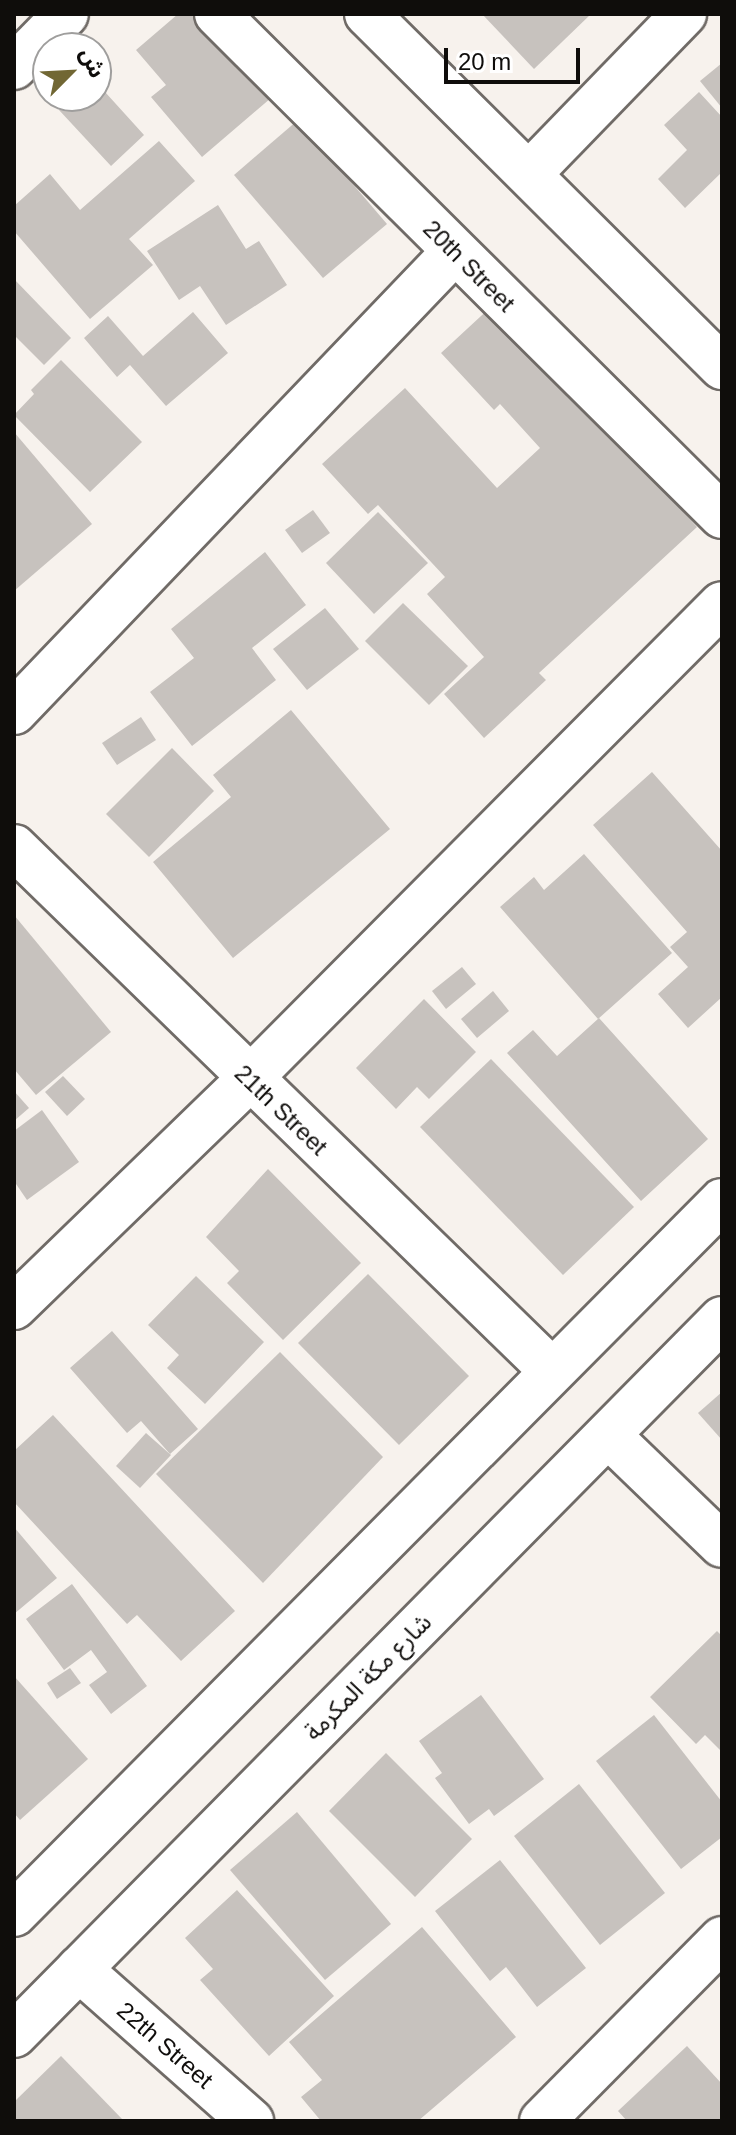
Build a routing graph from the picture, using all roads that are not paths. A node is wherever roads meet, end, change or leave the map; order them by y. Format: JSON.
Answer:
{"nodes":[{"id":1,"x":66,"y":14,"type":"edge"},
{"id":2,"x":217,"y":14,"type":"edge"},
{"id":3,"x":367,"y":14,"type":"edge"},
{"id":4,"x":684,"y":14,"type":"edge"},
{"id":5,"x":14,"y":67,"type":"edge"},
{"id":6,"x":529,"y":174,"type":"junction"},
{"id":7,"x":454,"y":252,"type":"junction"},
{"id":8,"x":722,"y":367,"type":"edge"},
{"id":9,"x":722,"y":516,"type":"edge"},
{"id":10,"x":722,"y":604,"type":"edge"},
{"id":11,"x":14,"y":712,"type":"edge"},
{"id":12,"x":14,"y":847,"type":"edge"},
{"id":13,"x":249,"y":1079,"type":"junction"},
{"id":14,"x":722,"y":1201,"type":"edge"},
{"id":15,"x":14,"y":1307,"type":"edge"},
{"id":16,"x":722,"y":1319,"type":"edge"},
{"id":17,"x":551,"y":1370,"type":"junction"},
{"id":18,"x":608,"y":1435,"type":"junction"},
{"id":19,"x":722,"y":1545,"type":"edge"},
{"id":20,"x":14,"y":1914,"type":"edge"},
{"id":21,"x":722,"y":1939,"type":"edge"},
{"id":22,"x":79,"y":1969,"type":"junction"},
{"id":23,"x":14,"y":2035,"type":"edge"},
{"id":24,"x":251,"y":2121,"type":"edge"},
{"id":25,"x":542,"y":2121,"type":"edge"}],
"edges":[{"from":1,"to":5,"type":"street"},
{"from":2,"to":7,"type":"street","name":"20th Street"},
{"from":3,"to":6,"type":"street"},
{"from":4,"to":6,"type":"street"},
{"from":6,"to":8,"type":"street"},
{"from":7,"to":9,"type":"street","name":"20th Street"},
{"from":7,"to":11,"type":"street"},
{"from":10,"to":13,"type":"street"},
{"from":12,"to":13,"type":"street","name":"21th Street"},
{"from":13,"to":15,"type":"street"},
{"from":13,"to":17,"type":"street","name":"21th Street"},
{"from":14,"to":17,"type":"street"},
{"from":16,"to":18,"type":"street","name":"شارع مكة المكرمة"},
{"from":17,"to":20,"type":"street"},
{"from":18,"to":19,"type":"street"},
{"from":18,"to":22,"type":"street","name":"شارع مكة المكرمة"},
{"from":21,"to":25,"type":"street"},
{"from":22,"to":23,"type":"street","name":"شارع مكة المكرمة"},
{"from":22,"to":24,"type":"street","name":"22th Street"}]}
